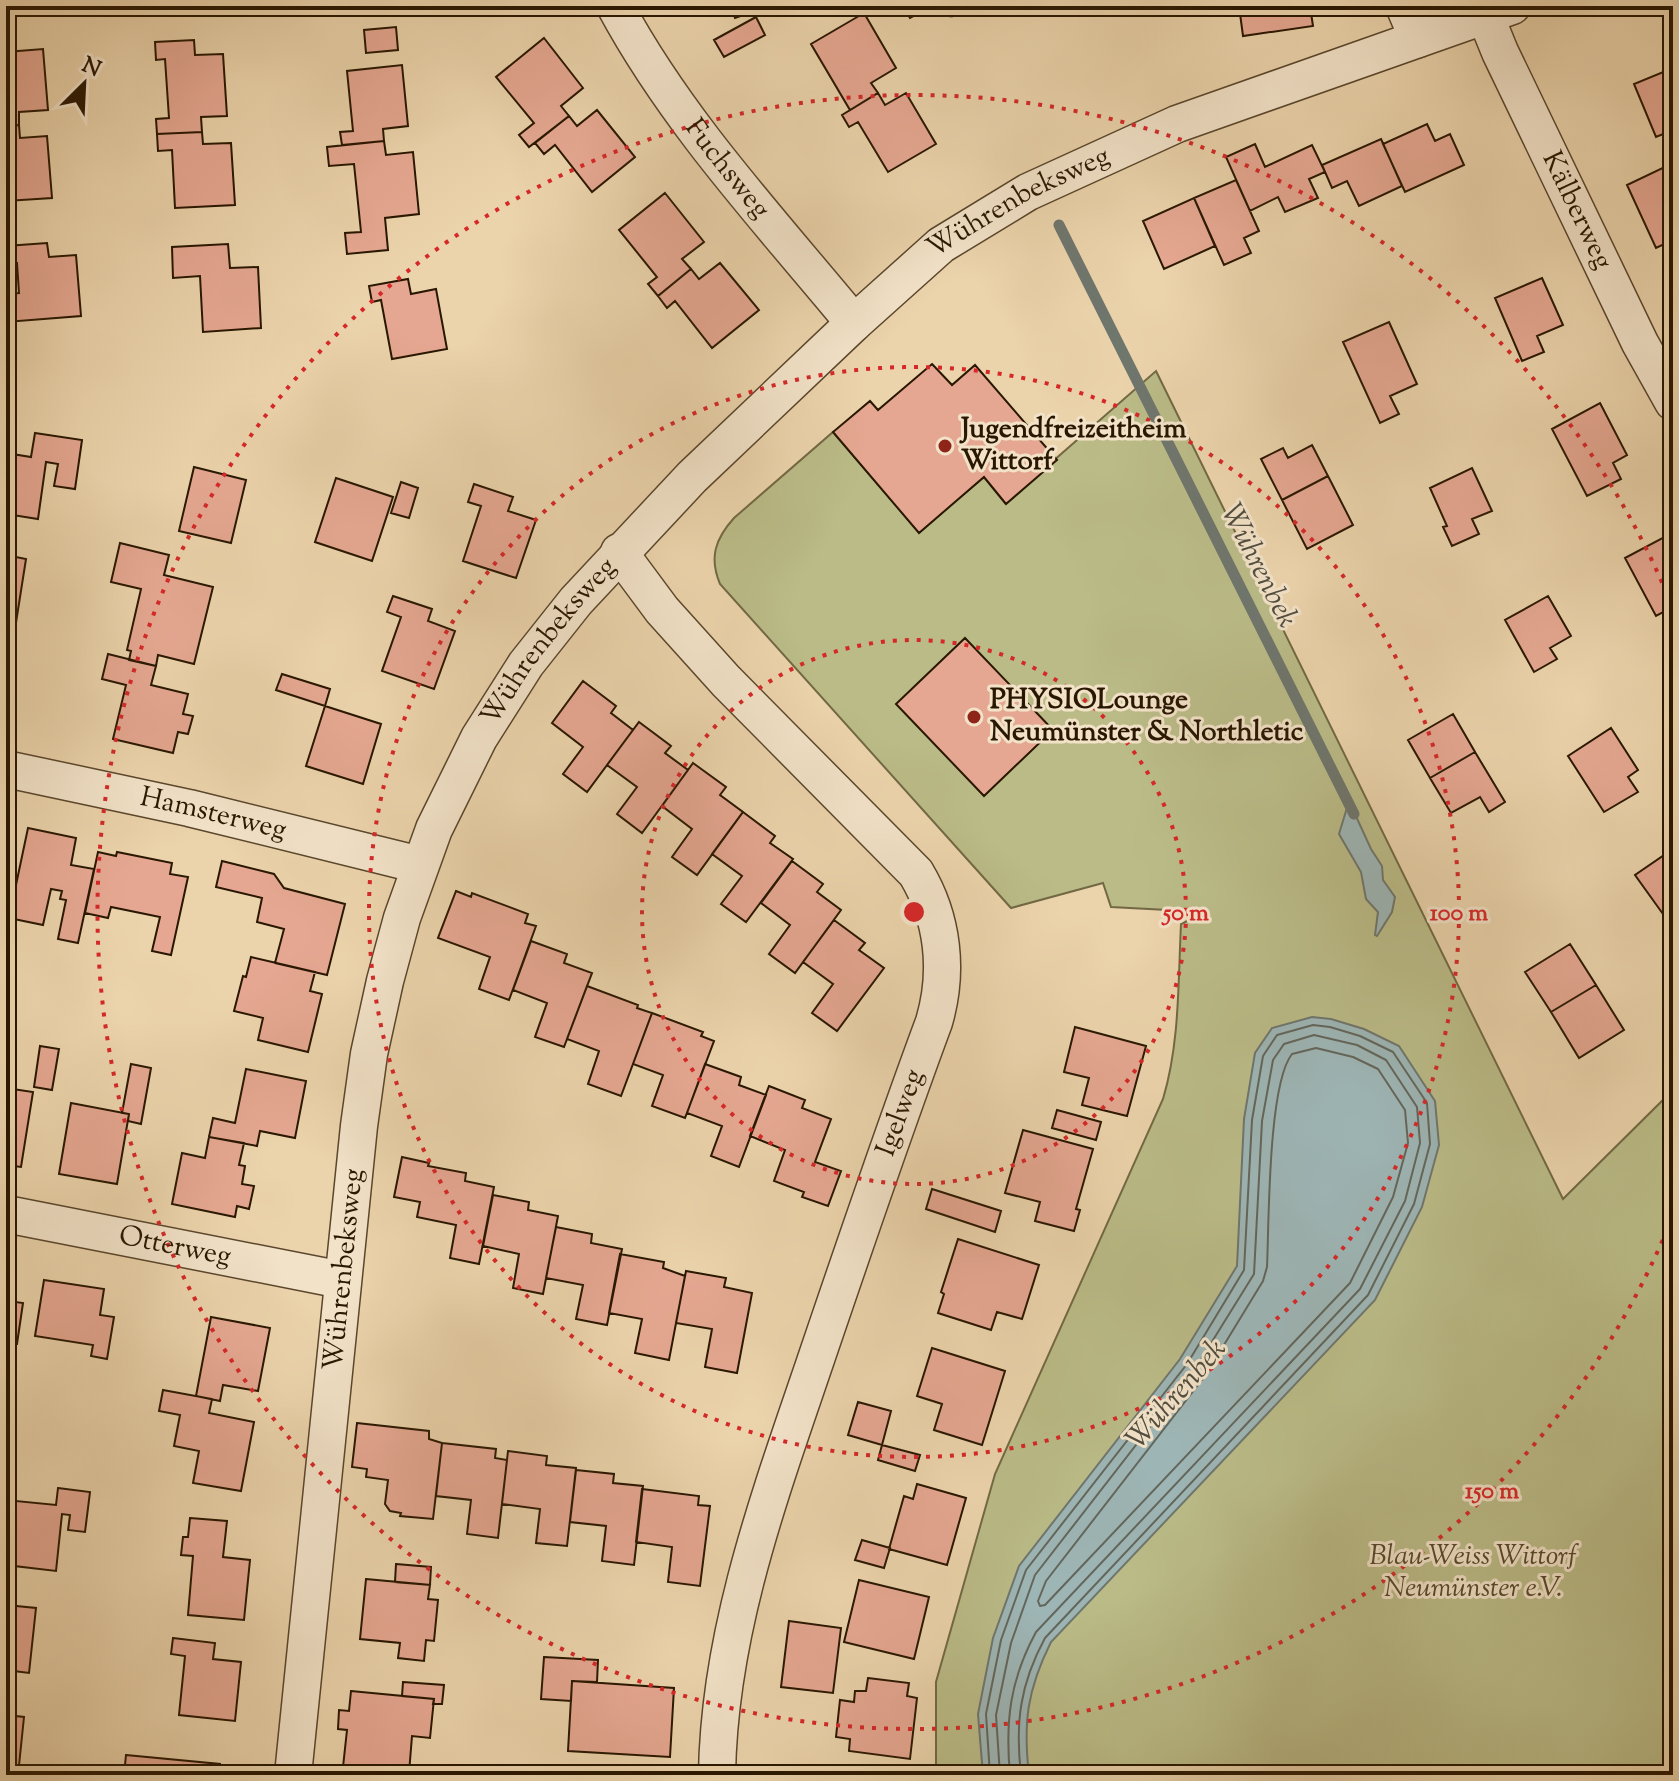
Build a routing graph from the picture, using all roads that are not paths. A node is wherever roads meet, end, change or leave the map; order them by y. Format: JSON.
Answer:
{"nodes":[{"id":1,"x":615,"y":6,"type":"edge"},
{"id":2,"x":1404,"y":6,"type":"edge"},
{"id":3,"x":1498,"y":11,"type":"edge"},
{"id":4,"x":1418,"y":39,"type":"junction"},
{"id":5,"x":854,"y":323,"type":"junction"},
{"id":6,"x":1673,"y":402,"type":"edge"},
{"id":7,"x":619,"y":552,"type":"junction"},
{"id":8,"x":6,"y":769,"type":"edge"},
{"id":9,"x":420,"y":865,"type":"junction"},
{"id":10,"x":6,"y":1214,"type":"edge"},
{"id":11,"x":342,"y":1280,"type":"junction"},
{"id":12,"x":293,"y":1775,"type":"edge"},
{"id":13,"x":717,"y":1775,"type":"edge"}],
"edges":[{"from":1,"to":5,"type":"street","name":"Fuchsweg"},
{"from":2,"to":4,"type":"street"},
{"from":3,"to":4,"type":"street","name":"Wührenbeksweg"},
{"from":3,"to":6,"type":"street","name":"Kälberweg"},
{"from":4,"to":5,"type":"street","name":"Wührenbeksweg"},
{"from":5,"to":7,"type":"street","name":"Wührenbeksweg"},
{"from":7,"to":9,"type":"street","name":"Wührenbeksweg"},
{"from":7,"to":13,"type":"street","name":"Igelweg"},
{"from":8,"to":9,"type":"street","name":"Hamsterweg"},
{"from":9,"to":11,"type":"street","name":"Wührenbeksweg"},
{"from":10,"to":11,"type":"street","name":"Otterweg"},
{"from":11,"to":12,"type":"street","name":"Wührenbeksweg"}]}
